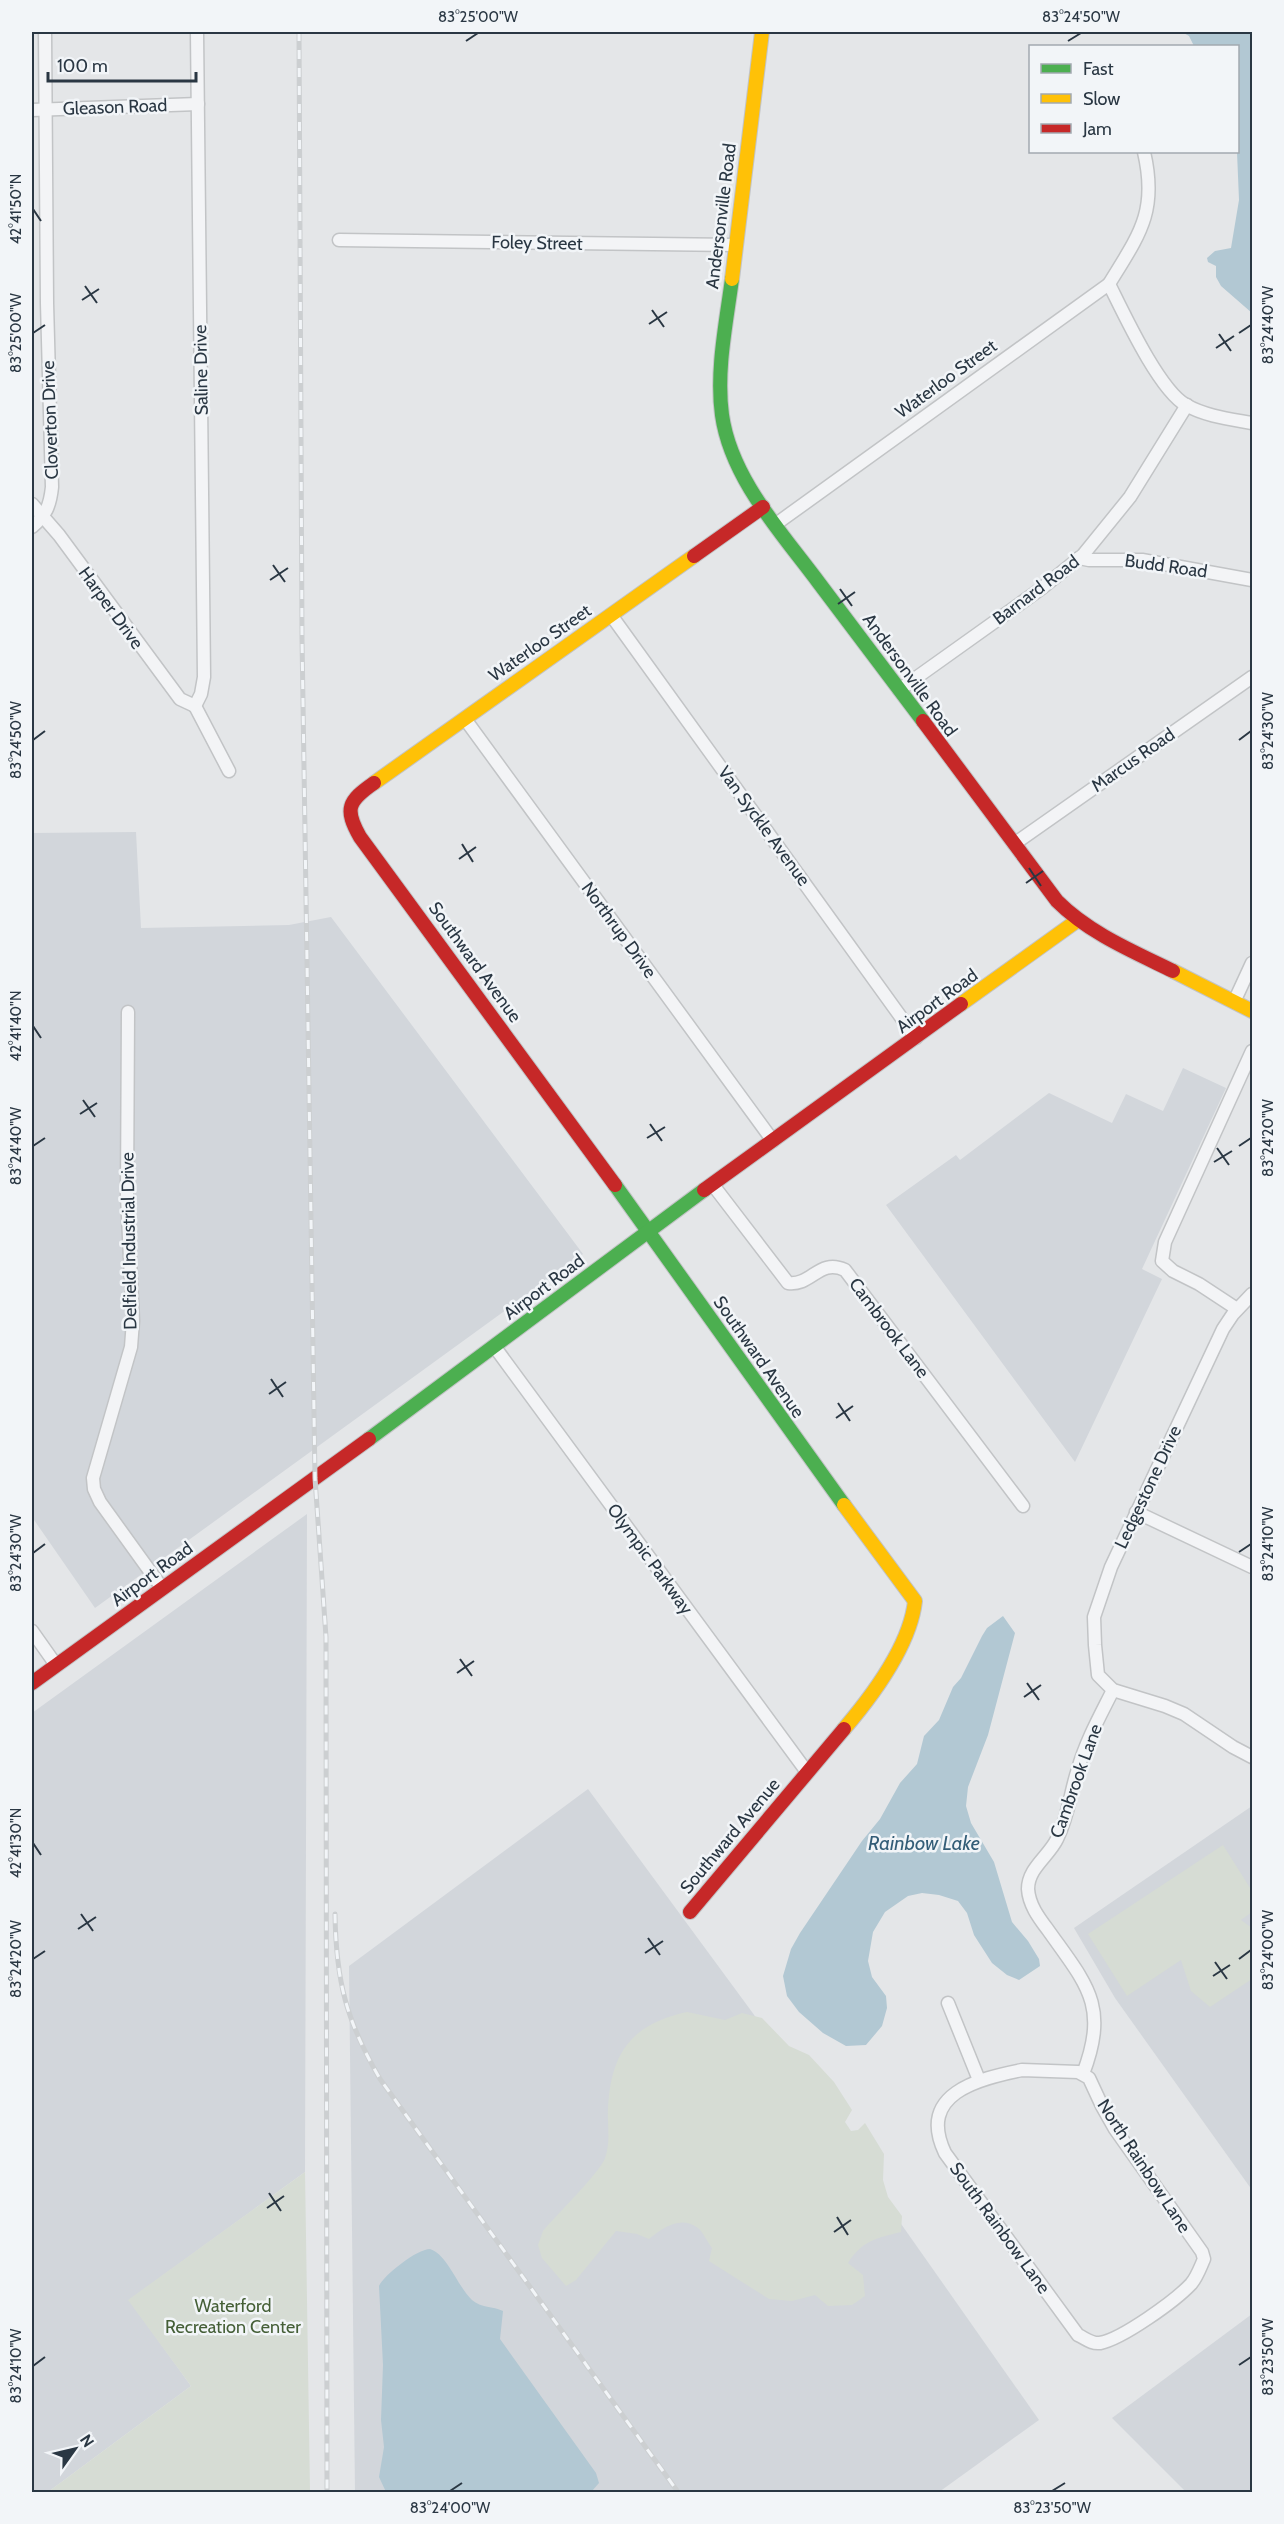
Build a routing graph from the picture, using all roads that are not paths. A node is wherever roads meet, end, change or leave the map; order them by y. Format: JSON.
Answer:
{"nodes":[{"id":1,"x":45,"y":32,"type":"edge"},
{"id":2,"x":197,"y":32,"type":"edge"},
{"id":3,"x":762,"y":32,"type":"edge"},
{"id":4,"x":198,"y":104,"type":"junction"},
{"id":5,"x":45,"y":109,"type":"junction"},
{"id":6,"x":32,"y":110,"type":"edge"},
{"id":7,"x":1144,"y":153,"type":"edge"},
{"id":8,"x":339,"y":240,"type":"dead end"},
{"id":9,"x":736,"y":245,"type":"junction"},
{"id":10,"x":1109,"y":285,"type":"junction"},
{"id":11,"x":1186,"y":405,"type":"junction"},
{"id":12,"x":1252,"y":423,"type":"edge"},
{"id":13,"x":32,"y":504,"type":"edge"},
{"id":14,"x":763,"y":507,"type":"junction"},
{"id":15,"x":42,"y":518,"type":"junction"},
{"id":16,"x":776,"y":524,"type":"junction"},
{"id":17,"x":32,"y":527,"type":"edge"},
{"id":18,"x":1079,"y":558,"type":"junction"},
{"id":19,"x":1252,"y":580,"type":"edge"},
{"id":20,"x":611,"y":615,"type":"junction"},
{"id":21,"x":1252,"y":677,"type":"edge"},
{"id":22,"x":899,"y":690,"type":"junction"},
{"id":23,"x":195,"y":706,"type":"junction"},
{"id":24,"x":465,"y":718,"type":"junction"},
{"id":25,"x":229,"y":771,"type":"dead end"},
{"id":26,"x":349,"y":817,"type":"joint"},
{"id":27,"x":1014,"y":844,"type":"junction"},
{"id":28,"x":1078,"y":920,"type":"junction"},
{"id":29,"x":1252,"y":963,"type":"edge"},
{"id":30,"x":1234,"y":1002,"type":"junction"},
{"id":31,"x":1252,"y":1011,"type":"edge"},
{"id":32,"x":128,"y":1012,"type":"dead end"},
{"id":33,"x":916,"y":1038,"type":"junction"},
{"id":34,"x":1252,"y":1051,"type":"edge"},
{"id":35,"x":773,"y":1141,"type":"junction"},
{"id":36,"x":713,"y":1185,"type":"junction"},
{"id":37,"x":648,"y":1231,"type":"junction"},
{"id":38,"x":1252,"y":1294,"type":"edge"},
{"id":39,"x":1237,"y":1309,"type":"junction"},
{"id":40,"x":494,"y":1346,"type":"junction"},
{"id":41,"x":1023,"y":1506,"type":"dead end"},
{"id":42,"x":1136,"y":1512,"type":"junction"},
{"id":43,"x":1252,"y":1567,"type":"edge"},
{"id":44,"x":162,"y":1588,"type":"junction"},
{"id":45,"x":32,"y":1631,"type":"edge"},
{"id":46,"x":56,"y":1665,"type":"junction"},
{"id":47,"x":32,"y":1683,"type":"edge"},
{"id":48,"x":1113,"y":1690,"type":"junction"},
{"id":49,"x":1252,"y":1757,"type":"edge"},
{"id":50,"x":807,"y":1772,"type":"junction"},
{"id":51,"x":690,"y":1912,"type":"dead end"},
{"id":52,"x":948,"y":2003,"type":"dead end"},
{"id":53,"x":1083,"y":2074,"type":"junction"},
{"id":54,"x":979,"y":2080,"type":"junction"},
{"id":55,"x":1203,"y":2259,"type":"joint"}],
"edges":[{"from":1,"to":5,"type":"street","name":"Cloverton Drive"},
{"from":2,"to":4,"type":"street","name":"Saline Drive"},
{"from":3,"to":9,"type":"street","name":"Andersonville Road"},
{"from":4,"to":5,"type":"street","name":"Gleason Road"},
{"from":4,"to":23,"type":"street","name":"Saline Drive"},
{"from":5,"to":6,"type":"street","name":"Gleason Road"},
{"from":5,"to":15,"type":"street","name":"Cloverton Drive"},
{"from":7,"to":10,"type":"street","name":"Waterloo Street"},
{"from":8,"to":9,"type":"street","name":"Foley Street"},
{"from":9,"to":14,"type":"street","name":"Andersonville Road"},
{"from":10,"to":11,"type":"street"},
{"from":10,"to":16,"type":"street","name":"Waterloo Street"},
{"from":11,"to":12,"type":"street"},
{"from":11,"to":18,"type":"street","name":"Barnard Road"},
{"from":13,"to":15,"type":"street","name":"Harper Drive"},
{"from":14,"to":16,"type":"street","name":"Andersonville Road"},
{"from":14,"to":20,"type":"street","name":"Waterloo Street"},
{"from":15,"to":17,"type":"street"},
{"from":15,"to":23,"type":"street","name":"Harper Drive"},
{"from":16,"to":22,"type":"street","name":"Andersonville Road"},
{"from":18,"to":19,"type":"street","name":"Budd Road"},
{"from":18,"to":22,"type":"street","name":"Barnard Road"},
{"from":20,"to":24,"type":"street","name":"Waterloo Street"},
{"from":20,"to":33,"type":"street","name":"Van Syckle Avenue"},
{"from":21,"to":27,"type":"street","name":"Marcus Road"},
{"from":22,"to":27,"type":"street","name":"Andersonville Road"},
{"from":23,"to":25,"type":"street"},
{"from":24,"to":26,"type":"street","name":"Waterloo Street"},
{"from":24,"to":35,"type":"street","name":"Northrup Drive"},
{"from":26,"to":37,"type":"street","name":"Southward Avenue"},
{"from":27,"to":28,"type":"street","name":"Andersonville Road"},
{"from":28,"to":30,"type":"street","name":"Andersonville Road"},
{"from":28,"to":33,"type":"street","name":"Airport Road"},
{"from":29,"to":30,"type":"street"},
{"from":30,"to":31,"type":"street","name":"Andersonville Road"},
{"from":32,"to":44,"type":"street","name":"Delfield Industrial Drive"},
{"from":33,"to":35,"type":"street","name":"Airport Road"},
{"from":34,"to":39,"type":"street"},
{"from":35,"to":36,"type":"street","name":"Airport Road"},
{"from":36,"to":37,"type":"street","name":"Airport Road"},
{"from":36,"to":41,"type":"street","name":"Cambrook Lane"},
{"from":37,"to":40,"type":"street","name":"Airport Road"},
{"from":37,"to":50,"type":"street","name":"Southward Avenue"},
{"from":38,"to":39,"type":"street","name":"Ledgestone Drive"},
{"from":39,"to":42,"type":"street","name":"Ledgestone Drive"},
{"from":40,"to":44,"type":"street","name":"Airport Road"},
{"from":40,"to":50,"type":"street","name":"Olympic Parkway"},
{"from":42,"to":43,"type":"street"},
{"from":42,"to":48,"type":"street","name":"Ledgestone Drive"},
{"from":44,"to":46,"type":"street","name":"Airport Road"},
{"from":45,"to":46,"type":"street"},
{"from":46,"to":47,"type":"street","name":"Airport Road"},
{"from":48,"to":49,"type":"street"},
{"from":48,"to":53,"type":"street","name":"Cambrook Lane"},
{"from":50,"to":51,"type":"street","name":"Southward Avenue"},
{"from":52,"to":54,"type":"street"},
{"from":53,"to":54,"type":"street","name":"South Rainbow Lane"},
{"from":53,"to":55,"type":"street","name":"North Rainbow Lane"},
{"from":54,"to":55,"type":"street","name":"South Rainbow Lane"}]}
